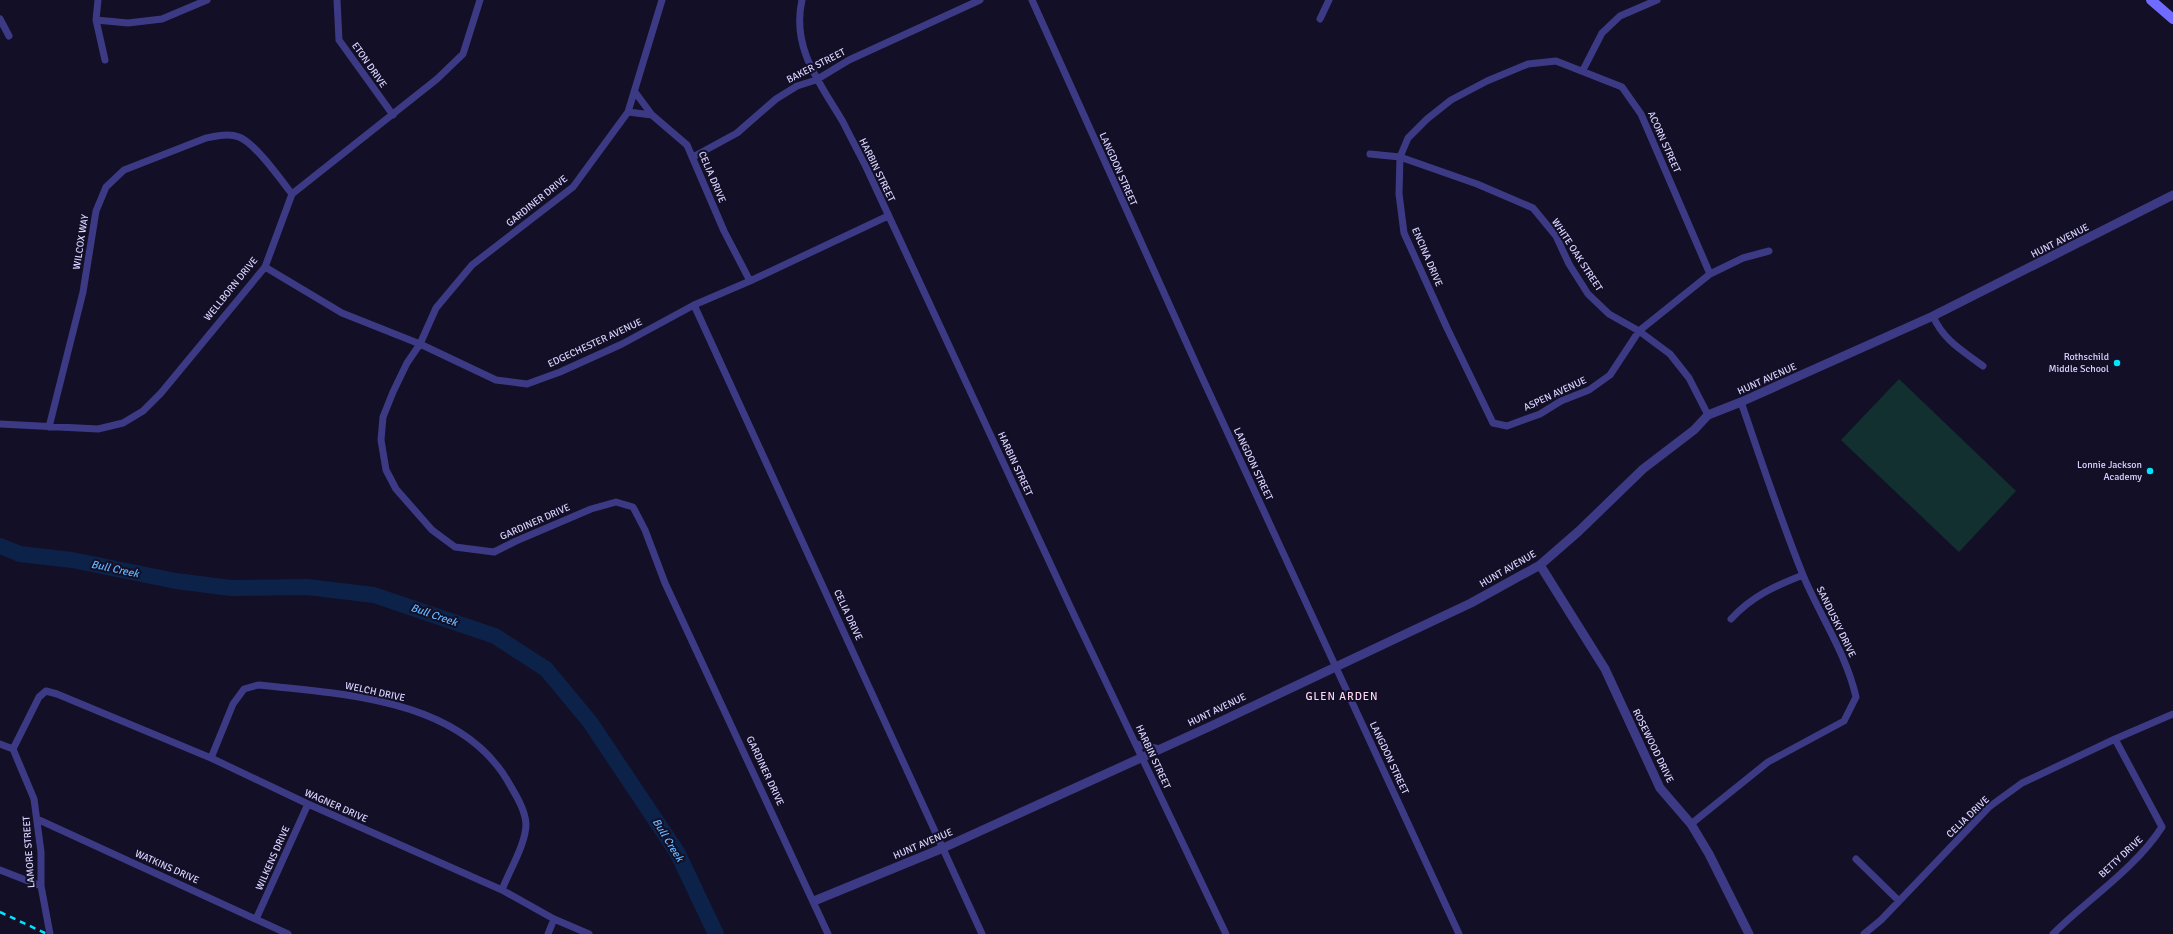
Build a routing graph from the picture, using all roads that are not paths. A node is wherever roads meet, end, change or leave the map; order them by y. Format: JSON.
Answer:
{"nodes":[{"id":1,"x":98,"y":0,"type":"edge"},
{"id":2,"x":207,"y":0,"type":"edge"},
{"id":3,"x":337,"y":0,"type":"edge"},
{"id":4,"x":480,"y":0,"type":"edge"},
{"id":5,"x":662,"y":0,"type":"edge"},
{"id":6,"x":802,"y":0,"type":"edge"},
{"id":7,"x":980,"y":0,"type":"edge"},
{"id":8,"x":1032,"y":0,"type":"edge"},
{"id":9,"x":1329,"y":0,"type":"edge"},
{"id":10,"x":1657,"y":0,"type":"edge"},
{"id":11,"x":2151,"y":0,"type":"edge"},
{"id":12,"x":1320,"y":18,"type":"dead end"},
{"id":13,"x":0,"y":19,"type":"edge"},
{"id":14,"x":2173,"y":19,"type":"edge"},
{"id":15,"x":96,"y":20,"type":"junction"},
{"id":16,"x":9,"y":36,"type":"dead end"},
{"id":17,"x":105,"y":60,"type":"dead end"},
{"id":18,"x":1582,"y":70,"type":"junction"},
{"id":19,"x":816,"y":80,"type":"junction"},
{"id":20,"x":635,"y":92,"type":"junction"},
{"id":21,"x":628,"y":112,"type":"junction"},
{"id":22,"x":393,"y":115,"type":"junction"},
{"id":23,"x":652,"y":115,"type":"junction"},
{"id":24,"x":1370,"y":154,"type":"dead end"},
{"id":25,"x":693,"y":157,"type":"junction"},
{"id":26,"x":1400,"y":157,"type":"junction"},
{"id":27,"x":292,"y":194,"type":"junction"},
{"id":28,"x":2173,"y":195,"type":"edge"},
{"id":29,"x":888,"y":216,"type":"junction"},
{"id":30,"x":1768,"y":251,"type":"dead end"},
{"id":31,"x":265,"y":267,"type":"junction"},
{"id":32,"x":1710,"y":274,"type":"junction"},
{"id":33,"x":750,"y":281,"type":"junction"},
{"id":34,"x":694,"y":304,"type":"junction"},
{"id":35,"x":1933,"y":316,"type":"junction"},
{"id":36,"x":1639,"y":331,"type":"junction"},
{"id":37,"x":420,"y":344,"type":"junction"},
{"id":38,"x":1462,"y":358,"type":"joint"},
{"id":39,"x":1983,"y":366,"type":"dead end"},
{"id":40,"x":1741,"y":402,"type":"junction"},
{"id":41,"x":1708,"y":415,"type":"junction"},
{"id":42,"x":0,"y":424,"type":"edge"},
{"id":43,"x":49,"y":426,"type":"junction"},
{"id":44,"x":1540,"y":565,"type":"junction"},
{"id":45,"x":1803,"y":575,"type":"junction"},
{"id":46,"x":1731,"y":619,"type":"dead end"},
{"id":47,"x":1336,"y":667,"type":"junction"},
{"id":48,"x":2173,"y":714,"type":"edge"},
{"id":49,"x":2115,"y":739,"type":"junction"},
{"id":50,"x":0,"y":744,"type":"edge"},
{"id":51,"x":1136,"y":744,"type":"junction"},
{"id":52,"x":13,"y":749,"type":"junction"},
{"id":53,"x":1160,"y":749,"type":"junction"},
{"id":54,"x":1142,"y":757,"type":"junction"},
{"id":55,"x":211,"y":758,"type":"junction"},
{"id":56,"x":308,"y":804,"type":"junction"},
{"id":57,"x":37,"y":819,"type":"junction"},
{"id":58,"x":1691,"y":824,"type":"junction"},
{"id":59,"x":943,"y":848,"type":"junction"},
{"id":60,"x":1856,"y":859,"type":"dead end"},
{"id":61,"x":0,"y":870,"type":"edge"},
{"id":62,"x":40,"y":886,"type":"junction"},
{"id":63,"x":502,"y":890,"type":"junction"},
{"id":64,"x":814,"y":901,"type":"junction"},
{"id":65,"x":1899,"y":901,"type":"junction"},
{"id":66,"x":256,"y":919,"type":"junction"},
{"id":67,"x":554,"y":919,"type":"junction"},
{"id":68,"x":50,"y":934,"type":"edge"},
{"id":69,"x":288,"y":934,"type":"edge"},
{"id":70,"x":548,"y":934,"type":"edge"},
{"id":71,"x":589,"y":934,"type":"edge"},
{"id":72,"x":828,"y":934,"type":"edge"},
{"id":73,"x":982,"y":934,"type":"edge"},
{"id":74,"x":1226,"y":934,"type":"edge"},
{"id":75,"x":1459,"y":934,"type":"edge"},
{"id":76,"x":1749,"y":934,"type":"edge"},
{"id":77,"x":1864,"y":934,"type":"edge"},
{"id":78,"x":2053,"y":934,"type":"edge"}],
"edges":[{"from":1,"to":15,"type":"street"},
{"from":2,"to":15,"type":"street"},
{"from":3,"to":22,"type":"street","name":"ETON DRIVE"},
{"from":4,"to":22,"type":"street"},
{"from":5,"to":20,"type":"street","name":"GARDINER DRIVE"},
{"from":6,"to":19,"type":"street","name":"HARBIN STREET"},
{"from":7,"to":19,"type":"street","name":"BAKER STREET"},
{"from":8,"to":47,"type":"street","name":"LANGDON STREET"},
{"from":9,"to":12,"type":"street"},
{"from":10,"to":18,"type":"street"},
{"from":11,"to":14,"type":"main road"},
{"from":13,"to":16,"type":"street"},
{"from":15,"to":17,"type":"street"},
{"from":18,"to":26,"type":"street","name":"ACORN STREET"},
{"from":18,"to":32,"type":"street","name":"ACORN STREET"},
{"from":19,"to":25,"type":"street","name":"BAKER STREET"},
{"from":19,"to":29,"type":"street","name":"HARBIN STREET"},
{"from":20,"to":21,"type":"street","name":"GARDINER DRIVE"},
{"from":20,"to":23,"type":"street","name":"CELIA DRIVE"},
{"from":21,"to":23,"type":"street"},
{"from":21,"to":37,"type":"street","name":"GARDINER DRIVE"},
{"from":22,"to":27,"type":"street"},
{"from":23,"to":25,"type":"street","name":"CELIA DRIVE"},
{"from":24,"to":26,"type":"street","name":"WHITE OAK STREET"},
{"from":25,"to":33,"type":"street","name":"CELIA DRIVE"},
{"from":26,"to":36,"type":"street","name":"WHITE OAK STREET"},
{"from":26,"to":38,"type":"street","name":"ENCINA DRIVE"},
{"from":27,"to":31,"type":"street","name":"WELLBORN DRIVE"},
{"from":27,"to":43,"type":"street","name":"WILCOX WAY"},
{"from":28,"to":35,"type":"street","name":"HUNT AVENUE"},
{"from":29,"to":33,"type":"street","name":"EDGECHESTER AVENUE"},
{"from":29,"to":51,"type":"street","name":"HARBIN STREET"},
{"from":30,"to":32,"type":"street","name":"ASPEN AVENUE"},
{"from":31,"to":37,"type":"street","name":"EDGECHESTER AVENUE"},
{"from":31,"to":43,"type":"street","name":"WELLBORN DRIVE"},
{"from":32,"to":36,"type":"street","name":"ASPEN AVENUE"},
{"from":33,"to":34,"type":"street","name":"EDGECHESTER AVENUE"},
{"from":34,"to":37,"type":"street","name":"EDGECHESTER AVENUE"},
{"from":34,"to":59,"type":"street","name":"CELIA DRIVE"},
{"from":35,"to":39,"type":"street"},
{"from":35,"to":40,"type":"street","name":"HUNT AVENUE"},
{"from":36,"to":38,"type":"street","name":"ASPEN AVENUE"},
{"from":36,"to":41,"type":"street","name":"WHITE OAK STREET"},
{"from":37,"to":64,"type":"street","name":"GARDINER DRIVE"},
{"from":40,"to":41,"type":"street","name":"HUNT AVENUE"},
{"from":40,"to":45,"type":"street","name":"SANDUSKY DRIVE"},
{"from":41,"to":44,"type":"street","name":"HUNT AVENUE"},
{"from":42,"to":43,"type":"street","name":"WELLBORN DRIVE"},
{"from":44,"to":47,"type":"street","name":"HUNT AVENUE"},
{"from":44,"to":58,"type":"street","name":"ROSEWOOD DRIVE"},
{"from":45,"to":46,"type":"street"},
{"from":45,"to":58,"type":"street","name":"SANDUSKY DRIVE"},
{"from":47,"to":53,"type":"street","name":"HUNT AVENUE"},
{"from":47,"to":75,"type":"street","name":"LANGDON STREET"},
{"from":48,"to":49,"type":"street","name":"CELIA DRIVE"},
{"from":49,"to":65,"type":"street","name":"CELIA DRIVE"},
{"from":49,"to":78,"type":"street","name":"BETTY DRIVE"},
{"from":50,"to":52,"type":"street"},
{"from":51,"to":53,"type":"street"},
{"from":51,"to":54,"type":"street","name":"HARBIN STREET"},
{"from":52,"to":55,"type":"street","name":"WAGNER DRIVE"},
{"from":52,"to":57,"type":"street","name":"LAMORE STREET"},
{"from":53,"to":54,"type":"street","name":"HUNT AVENUE"},
{"from":54,"to":59,"type":"street","name":"HUNT AVENUE"},
{"from":54,"to":74,"type":"street","name":"HARBIN STREET"},
{"from":55,"to":56,"type":"street","name":"WAGNER DRIVE"},
{"from":55,"to":63,"type":"street","name":"WELCH DRIVE"},
{"from":56,"to":63,"type":"street","name":"WAGNER DRIVE"},
{"from":56,"to":66,"type":"street","name":"WILKENS DRIVE"},
{"from":57,"to":62,"type":"street","name":"LAMORE STREET"},
{"from":57,"to":66,"type":"street","name":"WATKINS DRIVE"},
{"from":58,"to":76,"type":"street","name":"ROSEWOOD DRIVE"},
{"from":59,"to":64,"type":"street","name":"HUNT AVENUE"},
{"from":59,"to":73,"type":"street","name":"CELIA DRIVE"},
{"from":60,"to":65,"type":"street"},
{"from":61,"to":62,"type":"street"},
{"from":62,"to":68,"type":"street","name":"LAMORE STREET"},
{"from":63,"to":67,"type":"street","name":"WAGNER DRIVE"},
{"from":64,"to":72,"type":"street","name":"GARDINER DRIVE"},
{"from":65,"to":77,"type":"street","name":"CELIA DRIVE"},
{"from":66,"to":69,"type":"street","name":"WATKINS DRIVE"},
{"from":67,"to":70,"type":"street"},
{"from":67,"to":71,"type":"street","name":"WAGNER DRIVE"}]}
